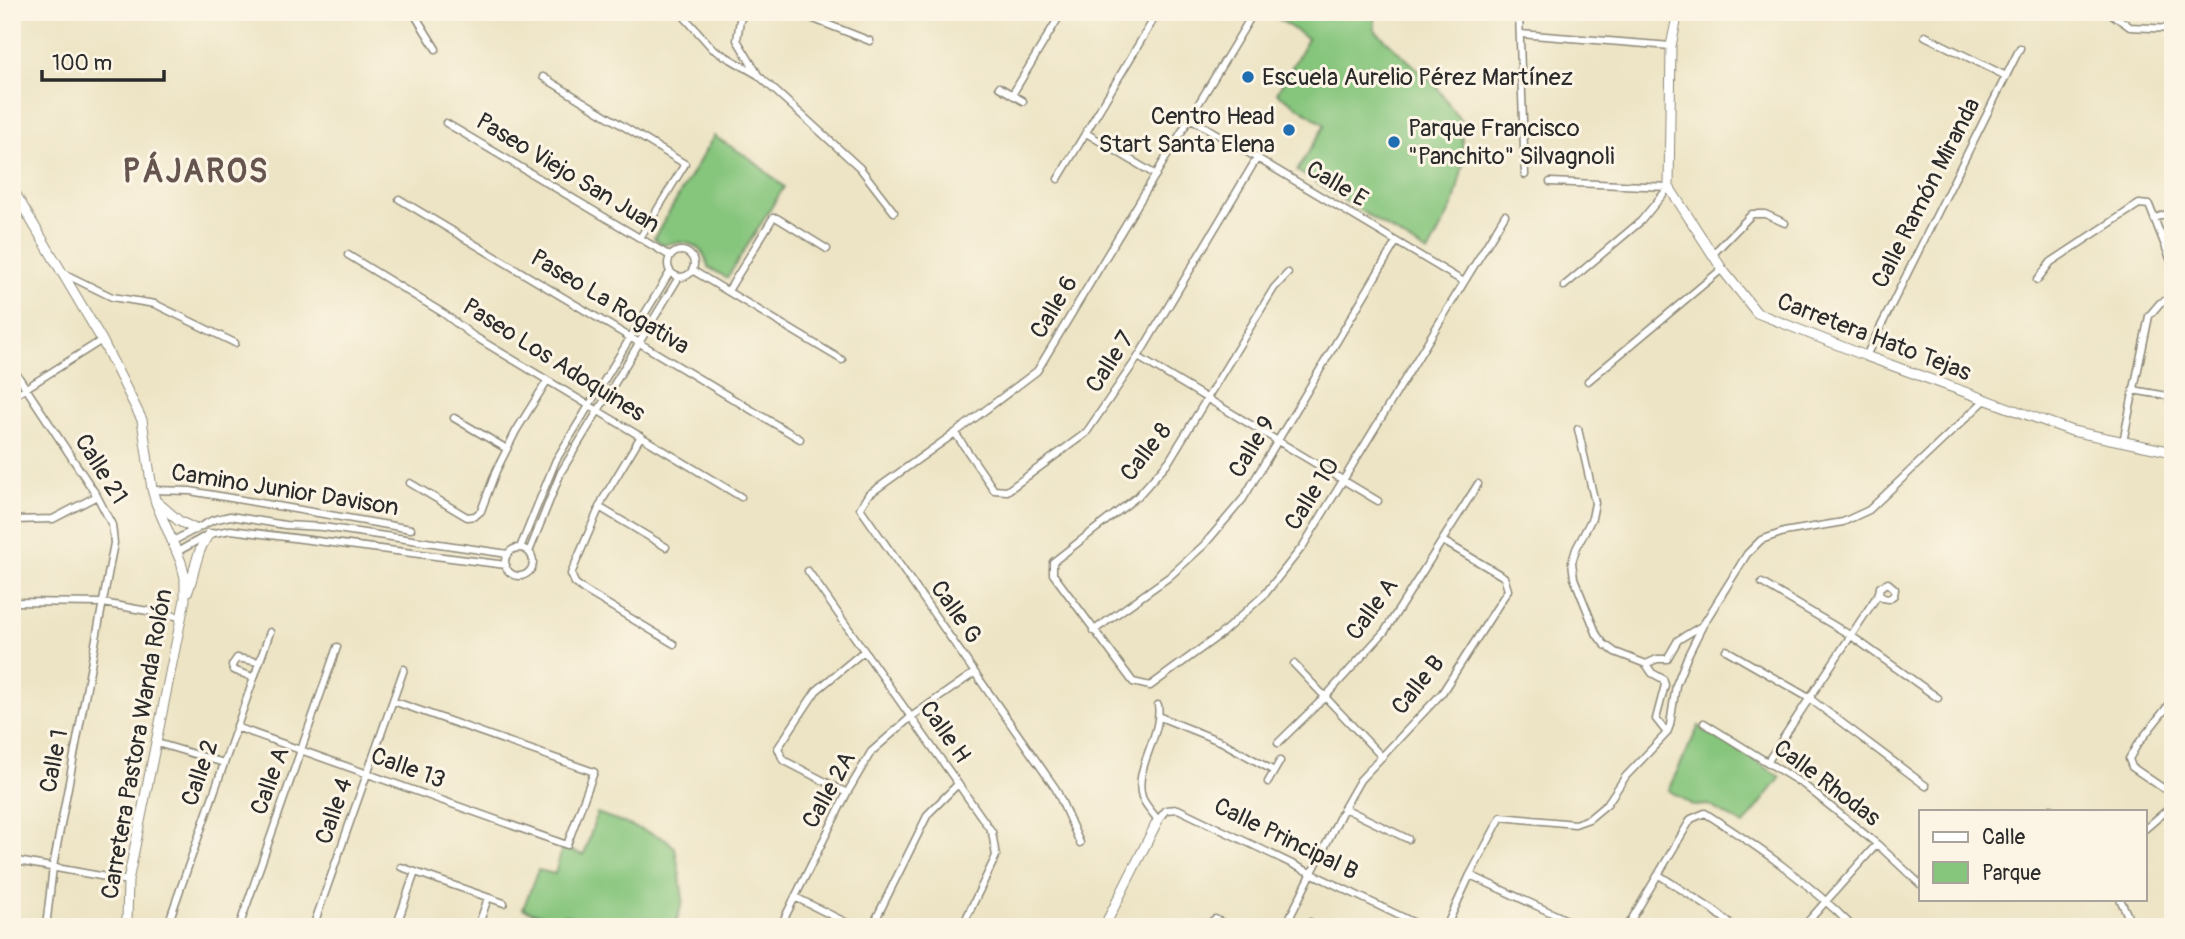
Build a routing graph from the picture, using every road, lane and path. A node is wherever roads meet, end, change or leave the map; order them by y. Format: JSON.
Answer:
{"nodes":[{"id":1,"x":680,"y":12,"type":"edge"},
{"id":2,"x":746,"y":12,"type":"edge"},
{"id":3,"x":796,"y":12,"type":"edge"},
{"id":4,"x":1062,"y":12,"type":"edge"},
{"id":5,"x":1158,"y":12,"type":"edge"},
{"id":6,"x":1254,"y":12,"type":"edge"},
{"id":7,"x":1678,"y":12,"type":"edge"},
{"id":8,"x":2109,"y":12,"type":"edge"},
{"id":9,"x":416,"y":14,"type":"edge"},
{"id":10,"x":1519,"y":15,"type":"dead end"},
{"id":11,"x":2173,"y":29,"type":"edge"},
{"id":12,"x":1520,"y":34,"type":"junction"},
{"id":13,"x":1925,"y":36,"type":"dead end"},
{"id":14,"x":870,"y":41,"type":"dead end"},
{"id":15,"x":1671,"y":46,"type":"junction"},
{"id":16,"x":2020,"y":48,"type":"dead end"},
{"id":17,"x":436,"y":49,"type":"dead end"},
{"id":18,"x":758,"y":75,"type":"junction"},
{"id":19,"x":2006,"y":76,"type":"junction"},
{"id":20,"x":543,"y":77,"type":"dead end"},
{"id":21,"x":999,"y":87,"type":"dead end"},
{"id":22,"x":1012,"y":95,"type":"junction"},
{"id":23,"x":1023,"y":100,"type":"dead end"},
{"id":24,"x":1190,"y":118,"type":"junction"},
{"id":25,"x":446,"y":123,"type":"dead end"},
{"id":26,"x":1086,"y":133,"type":"junction"},
{"id":27,"x":1256,"y":158,"type":"junction"},
{"id":28,"x":1156,"y":175,"type":"junction"},
{"id":29,"x":1525,"y":175,"type":"dead end"},
{"id":30,"x":1058,"y":179,"type":"dead end"},
{"id":31,"x":1550,"y":182,"type":"dead end"},
{"id":32,"x":1669,"y":187,"type":"junction"},
{"id":33,"x":12,"y":188,"type":"edge"},
{"id":34,"x":400,"y":199,"type":"dead end"},
{"id":35,"x":894,"y":212,"type":"dead end"},
{"id":36,"x":2173,"y":212,"type":"edge"},
{"id":37,"x":1505,"y":215,"type":"dead end"},
{"id":38,"x":2155,"y":218,"type":"junction"},
{"id":39,"x":1785,"y":223,"type":"dead end"},
{"id":40,"x":1486,"y":228,"type":"dead end"},
{"id":41,"x":1494,"y":233,"type":"junction"},
{"id":42,"x":640,"y":238,"type":"junction"},
{"id":43,"x":1396,"y":242,"type":"junction"},
{"id":44,"x":827,"y":249,"type":"dead end"},
{"id":45,"x":1712,"y":255,"type":"junction"},
{"id":46,"x":348,"y":256,"type":"dead end"},
{"id":47,"x":670,"y":256,"type":"junction"},
{"id":48,"x":2173,"y":266,"type":"edge"},
{"id":49,"x":1722,"y":269,"type":"junction"},
{"id":50,"x":692,"y":270,"type":"junction"},
{"id":51,"x":670,"y":272,"type":"junction"},
{"id":52,"x":1289,"y":272,"type":"dead end"},
{"id":53,"x":65,"y":275,"type":"junction"},
{"id":54,"x":679,"y":277,"type":"junction"},
{"id":55,"x":2037,"y":281,"type":"dead end"},
{"id":56,"x":1464,"y":282,"type":"junction"},
{"id":57,"x":1564,"y":286,"type":"dead end"},
{"id":58,"x":728,"y":291,"type":"junction"},
{"id":59,"x":2173,"y":297,"type":"edge"},
{"id":60,"x":631,"y":336,"type":"junction"},
{"id":61,"x":102,"y":340,"type":"junction"},
{"id":62,"x":640,"y":342,"type":"junction"},
{"id":63,"x":235,"y":343,"type":"dead end"},
{"id":64,"x":1866,"y":356,"type":"junction"},
{"id":65,"x":1138,"y":357,"type":"junction"},
{"id":66,"x":842,"y":360,"type":"dead end"},
{"id":67,"x":12,"y":367,"type":"edge"},
{"id":68,"x":547,"y":380,"type":"junction"},
{"id":69,"x":1588,"y":381,"type":"dead end"},
{"id":70,"x":27,"y":389,"type":"junction"},
{"id":71,"x":2133,"y":390,"type":"junction"},
{"id":72,"x":12,"y":397,"type":"edge"},
{"id":73,"x":2173,"y":397,"type":"edge"},
{"id":74,"x":1208,"y":398,"type":"junction"},
{"id":75,"x":1984,"y":400,"type":"junction"},
{"id":76,"x":589,"y":406,"type":"junction"},
{"id":77,"x":598,"y":411,"type":"junction"},
{"id":78,"x":454,"y":418,"type":"dead end"},
{"id":79,"x":1578,"y":429,"type":"dead end"},
{"id":80,"x":955,"y":433,"type":"junction"},
{"id":81,"x":641,"y":436,"type":"junction"},
{"id":82,"x":800,"y":439,"type":"dead end"},
{"id":83,"x":1278,"y":441,"type":"junction"},
{"id":84,"x":2123,"y":442,"type":"junction"},
{"id":85,"x":507,"y":449,"type":"junction"},
{"id":86,"x":2173,"y":452,"type":"edge"},
{"id":87,"x":1344,"y":481,"type":"junction"},
{"id":88,"x":410,"y":482,"type":"dead end"},
{"id":89,"x":1478,"y":484,"type":"dead end"},
{"id":90,"x":154,"y":495,"type":"junction"},
{"id":91,"x":97,"y":496,"type":"junction"},
{"id":92,"x":741,"y":497,"type":"dead end"},
{"id":93,"x":1378,"y":501,"type":"dead end"},
{"id":94,"x":599,"y":507,"type":"junction"},
{"id":95,"x":12,"y":520,"type":"edge"},
{"id":96,"x":195,"y":529,"type":"junction"},
{"id":97,"x":411,"y":529,"type":"dead end"},
{"id":98,"x":209,"y":534,"type":"junction"},
{"id":99,"x":173,"y":541,"type":"junction"},
{"id":100,"x":1443,"y":541,"type":"junction"},
{"id":101,"x":666,"y":547,"type":"dead end"},
{"id":102,"x":520,"y":548,"type":"junction"},
{"id":103,"x":177,"y":552,"type":"junction"},
{"id":104,"x":529,"y":552,"type":"junction"},
{"id":105,"x":508,"y":554,"type":"junction"},
{"id":106,"x":506,"y":565,"type":"junction"},
{"id":107,"x":808,"y":571,"type":"dead end"},
{"id":108,"x":1762,"y":583,"type":"dead end"},
{"id":109,"x":1879,"y":593,"type":"dead end"},
{"id":110,"x":185,"y":599,"type":"junction"},
{"id":111,"x":12,"y":602,"type":"edge"},
{"id":112,"x":103,"y":603,"type":"junction"},
{"id":113,"x":181,"y":617,"type":"junction"},
{"id":114,"x":1703,"y":625,"type":"junction"},
{"id":115,"x":1093,"y":631,"type":"junction"},
{"id":116,"x":270,"y":632,"type":"dead end"},
{"id":117,"x":1850,"y":635,"type":"junction"},
{"id":118,"x":674,"y":644,"type":"dead end"},
{"id":119,"x":337,"y":647,"type":"dead end"},
{"id":120,"x":1726,"y":650,"type":"dead end"},
{"id":121,"x":864,"y":651,"type":"junction"},
{"id":122,"x":259,"y":662,"type":"junction"},
{"id":123,"x":1294,"y":664,"type":"dead end"},
{"id":124,"x":1646,"y":664,"type":"junction"},
{"id":125,"x":404,"y":669,"type":"dead end"},
{"id":126,"x":974,"y":673,"type":"junction"},
{"id":127,"x":253,"y":677,"type":"junction"},
{"id":128,"x":1325,"y":697,"type":"junction"},
{"id":129,"x":1809,"y":698,"type":"junction"},
{"id":130,"x":1938,"y":698,"type":"dead end"},
{"id":131,"x":393,"y":701,"type":"junction"},
{"id":132,"x":2171,"y":702,"type":"edge"},
{"id":133,"x":1158,"y":705,"type":"dead end"},
{"id":134,"x":911,"y":718,"type":"junction"},
{"id":135,"x":1160,"y":718,"type":"junction"},
{"id":136,"x":1704,"y":723,"type":"dead end"},
{"id":137,"x":236,"y":727,"type":"junction"},
{"id":138,"x":1667,"y":733,"type":"junction"},
{"id":139,"x":156,"y":743,"type":"junction"},
{"id":140,"x":1278,"y":743,"type":"dead end"},
{"id":141,"x":301,"y":750,"type":"junction"},
{"id":142,"x":1382,"y":757,"type":"junction"},
{"id":143,"x":1280,"y":761,"type":"dead end"},
{"id":144,"x":1768,"y":761,"type":"junction"},
{"id":145,"x":224,"y":763,"type":"junction"},
{"id":146,"x":1274,"y":771,"type":"junction"},
{"id":147,"x":367,"y":774,"type":"junction"},
{"id":148,"x":1268,"y":782,"type":"dead end"},
{"id":149,"x":958,"y":783,"type":"junction"},
{"id":150,"x":1926,"y":786,"type":"dead end"},
{"id":151,"x":847,"y":793,"type":"junction"},
{"id":152,"x":2173,"y":795,"type":"edge"},
{"id":153,"x":2173,"y":805,"type":"edge"},
{"id":154,"x":1344,"y":808,"type":"junction"},
{"id":155,"x":1158,"y":820,"type":"junction"},
{"id":156,"x":2146,"y":828,"type":"edge"},
{"id":157,"x":1408,"y":839,"type":"dead end"},
{"id":158,"x":1080,"y":843,"type":"dead end"},
{"id":159,"x":1877,"y":844,"type":"junction"},
{"id":160,"x":12,"y":860,"type":"edge"},
{"id":161,"x":53,"y":867,"type":"junction"},
{"id":162,"x":401,"y":867,"type":"dead end"},
{"id":163,"x":415,"y":872,"type":"junction"},
{"id":164,"x":1311,"y":873,"type":"junction"},
{"id":165,"x":1469,"y":875,"type":"junction"},
{"id":166,"x":1659,"y":876,"type":"junction"},
{"id":167,"x":128,"y":881,"type":"junction"},
{"id":168,"x":1919,"y":883,"type":"edge"},
{"id":169,"x":795,"y":897,"type":"junction"},
{"id":170,"x":488,"y":898,"type":"junction"},
{"id":171,"x":2120,"y":900,"type":"edge"},
{"id":172,"x":1826,"y":901,"type":"junction"},
{"id":173,"x":504,"y":904,"type":"dead end"},
{"id":174,"x":1310,"y":922,"type":"dead end"},
{"id":175,"x":781,"y":925,"type":"dead end"},
{"id":176,"x":46,"y":927,"type":"edge"},
{"id":177,"x":129,"y":927,"type":"edge"},
{"id":178,"x":167,"y":927,"type":"edge"},
{"id":179,"x":239,"y":927,"type":"edge"},
{"id":180,"x":313,"y":927,"type":"edge"},
{"id":181,"x":396,"y":927,"type":"edge"},
{"id":182,"x":478,"y":927,"type":"edge"},
{"id":183,"x":855,"y":927,"type":"edge"},
{"id":184,"x":872,"y":927,"type":"edge"},
{"id":185,"x":962,"y":927,"type":"edge"},
{"id":186,"x":1104,"y":927,"type":"edge"},
{"id":187,"x":1204,"y":927,"type":"edge"},
{"id":188,"x":1231,"y":927,"type":"edge"},
{"id":189,"x":1285,"y":927,"type":"edge"},
{"id":190,"x":1319,"y":927,"type":"edge"},
{"id":191,"x":1423,"y":927,"type":"edge"},
{"id":192,"x":1446,"y":927,"type":"edge"},
{"id":193,"x":1582,"y":927,"type":"edge"},
{"id":194,"x":1627,"y":927,"type":"edge"},
{"id":195,"x":1734,"y":927,"type":"edge"},
{"id":196,"x":1803,"y":927,"type":"edge"},
{"id":197,"x":1853,"y":927,"type":"edge"},
{"id":198,"x":2133,"y":927,"type":"edge"}],
"edges":[{"from":1,"to":18,"type":"street"},
{"from":2,"to":18,"type":"street"},
{"from":3,"to":14,"type":"street"},
{"from":4,"to":22,"type":"street"},
{"from":5,"to":26,"type":"street"},
{"from":6,"to":24,"type":"street","name":"Calle 6"},
{"from":7,"to":15,"type":"street"},
{"from":8,"to":11,"type":"street"},
{"from":9,"to":17,"type":"street"},
{"from":10,"to":12,"type":"street"},
{"from":12,"to":15,"type":"street"},
{"from":12,"to":29,"type":"street"},
{"from":13,"to":19,"type":"street"},
{"from":15,"to":32,"type":"street"},
{"from":16,"to":19,"type":"street","name":"Calle Ramón Miranda"},
{"from":18,"to":35,"type":"street"},
{"from":19,"to":64,"type":"street","name":"Calle Ramón Miranda"},
{"from":20,"to":42,"type":"street"},
{"from":21,"to":22,"type":"street"},
{"from":22,"to":23,"type":"street"},
{"from":24,"to":27,"type":"street","name":"Calle E"},
{"from":24,"to":28,"type":"street","name":"Calle 6"},
{"from":25,"to":42,"type":"street","name":"Paseo Viejo San Juan"},
{"from":26,"to":28,"type":"street"},
{"from":26,"to":30,"type":"street"},
{"from":27,"to":43,"type":"street","name":"Calle E"},
{"from":27,"to":65,"type":"street","name":"Calle 7"},
{"from":28,"to":80,"type":"street","name":"Calle 6"},
{"from":31,"to":32,"type":"street"},
{"from":32,"to":45,"type":"street","name":"Carretera Hato Tejas"},
{"from":32,"to":57,"type":"street"},
{"from":33,"to":53,"type":"street","name":"Carretera Pastora Wanda Rolón"},
{"from":34,"to":60,"type":"street","name":"Paseo La Rogativa"},
{"from":36,"to":38,"type":"street"},
{"from":37,"to":41,"type":"street","name":"Calle 10"},
{"from":38,"to":48,"type":"street"},
{"from":38,"to":55,"type":"street"},
{"from":39,"to":45,"type":"street"},
{"from":40,"to":41,"type":"street"},
{"from":41,"to":56,"type":"street","name":"Calle 10"},
{"from":42,"to":47,"type":"street","name":"Paseo Viejo San Juan"},
{"from":43,"to":56,"type":"street","name":"Calle E"},
{"from":43,"to":83,"type":"street","name":"Calle 9"},
{"from":44,"to":58,"type":"street"},
{"from":45,"to":49,"type":"street","name":"Carretera Hato Tejas"},
{"from":46,"to":68,"type":"street","name":"Paseo Los Adoquines"},
{"from":47,"to":50,"type":"street","name":"Paseo Viejo San Juan"},
{"from":47,"to":51,"type":"street","name":"Paseo Viejo San Juan"},
{"from":49,"to":64,"type":"street","name":"Carretera Hato Tejas"},
{"from":49,"to":69,"type":"street"},
{"from":50,"to":54,"type":"street"},
{"from":50,"to":58,"type":"street","name":"Paseo Viejo San Juan"},
{"from":51,"to":54,"type":"street"},
{"from":51,"to":60,"type":"street"},
{"from":52,"to":74,"type":"street","name":"Calle 8"},
{"from":53,"to":61,"type":"street","name":"Carretera Pastora Wanda Rolón"},
{"from":53,"to":63,"type":"street"},
{"from":54,"to":62,"type":"street"},
{"from":56,"to":87,"type":"street","name":"Calle 10"},
{"from":58,"to":66,"type":"street","name":"Paseo Viejo San Juan"},
{"from":59,"to":71,"type":"street"},
{"from":60,"to":62,"type":"street","name":"Paseo La Rogativa"},
{"from":60,"to":76,"type":"street"},
{"from":61,"to":70,"type":"street"},
{"from":61,"to":90,"type":"street","name":"Carretera Pastora Wanda Rolón"},
{"from":62,"to":77,"type":"street"},
{"from":62,"to":82,"type":"street","name":"Paseo La Rogativa"},
{"from":64,"to":75,"type":"street","name":"Carretera Hato Tejas"},
{"from":65,"to":74,"type":"street"},
{"from":65,"to":80,"type":"street","name":"Calle 7"},
{"from":67,"to":70,"type":"street","name":"Calle 21"},
{"from":68,"to":76,"type":"street","name":"Paseo Los Adoquines"},
{"from":68,"to":85,"type":"street"},
{"from":70,"to":72,"type":"street"},
{"from":70,"to":91,"type":"street","name":"Calle 21"},
{"from":71,"to":73,"type":"street"},
{"from":71,"to":84,"type":"street"},
{"from":74,"to":83,"type":"street"},
{"from":74,"to":115,"type":"street","name":"Calle 8"},
{"from":75,"to":84,"type":"street","name":"Carretera Hato Tejas"},
{"from":75,"to":114,"type":"street"},
{"from":76,"to":77,"type":"street","name":"Paseo Los Adoquines"},
{"from":76,"to":102,"type":"street"},
{"from":77,"to":81,"type":"street","name":"Paseo Los Adoquines"},
{"from":77,"to":104,"type":"street"},
{"from":78,"to":85,"type":"street"},
{"from":79,"to":124,"type":"street"},
{"from":80,"to":126,"type":"street","name":"Calle G"},
{"from":81,"to":92,"type":"street","name":"Paseo Los Adoquines"},
{"from":81,"to":94,"type":"street"},
{"from":83,"to":87,"type":"street"},
{"from":83,"to":115,"type":"street","name":"Calle 9"},
{"from":84,"to":86,"type":"street","name":"Carretera Hato Tejas"},
{"from":85,"to":88,"type":"street"},
{"from":87,"to":93,"type":"street"},
{"from":87,"to":115,"type":"street","name":"Calle 10"},
{"from":89,"to":100,"type":"street","name":"Calle A"},
{"from":90,"to":96,"type":"street"},
{"from":90,"to":97,"type":"street","name":"Camino Junior Davison"},
{"from":90,"to":99,"type":"street","name":"Carretera Pastora Wanda Rolón"},
{"from":91,"to":95,"type":"street"},
{"from":91,"to":112,"type":"street","name":"Calle 21"},
{"from":94,"to":101,"type":"street"},
{"from":94,"to":118,"type":"street"},
{"from":96,"to":99,"type":"street"},
{"from":96,"to":105,"type":"street"},
{"from":98,"to":103,"type":"street"},
{"from":98,"to":106,"type":"street"},
{"from":98,"to":110,"type":"street"},
{"from":99,"to":103,"type":"street","name":"Carretera Pastora Wanda Rolón"},
{"from":100,"to":128,"type":"street","name":"Calle A"},
{"from":100,"to":142,"type":"street","name":"Calle B"},
{"from":102,"to":104,"type":"street"},
{"from":102,"to":105,"type":"street"},
{"from":103,"to":110,"type":"street","name":"Carretera Pastora Wanda Rolón"},
{"from":104,"to":106,"type":"street"},
{"from":105,"to":106,"type":"street"},
{"from":107,"to":121,"type":"street","name":"Calle H"},
{"from":108,"to":117,"type":"street"},
{"from":109,"to":117,"type":"street"},
{"from":110,"to":113,"type":"street","name":"Carretera Pastora Wanda Rolón"},
{"from":111,"to":112,"type":"street"},
{"from":112,"to":113,"type":"street"},
{"from":112,"to":161,"type":"street","name":"Calle 1"},
{"from":113,"to":139,"type":"street","name":"Carretera Pastora Wanda Rolón"},
{"from":114,"to":124,"type":"street"},
{"from":114,"to":138,"type":"street"},
{"from":116,"to":122,"type":"street","name":"Calle 2"},
{"from":117,"to":129,"type":"street"},
{"from":117,"to":130,"type":"street"},
{"from":119,"to":141,"type":"street","name":"Calle A"},
{"from":120,"to":129,"type":"street"},
{"from":121,"to":134,"type":"street","name":"Calle H"},
{"from":121,"to":151,"type":"street"},
{"from":122,"to":127,"type":"street","name":"Calle 2"},
{"from":122,"to":127,"type":"street"},
{"from":123,"to":128,"type":"street"},
{"from":124,"to":138,"type":"street"},
{"from":125,"to":131,"type":"street","name":"Calle 4"},
{"from":126,"to":134,"type":"street","name":"Calle 2A"},
{"from":126,"to":158,"type":"street","name":"Calle G"},
{"from":127,"to":137,"type":"street","name":"Calle 2"},
{"from":128,"to":140,"type":"street","name":"Calle A"},
{"from":128,"to":142,"type":"street"},
{"from":129,"to":144,"type":"street"},
{"from":129,"to":150,"type":"street"},
{"from":131,"to":147,"type":"street","name":"Calle 4"},
{"from":131,"to":147,"type":"street","name":"Calle 13"},
{"from":132,"to":152,"type":"street"},
{"from":133,"to":135,"type":"street"},
{"from":134,"to":149,"type":"street","name":"Calle H"},
{"from":134,"to":151,"type":"street","name":"Calle 2A"},
{"from":135,"to":146,"type":"street"},
{"from":135,"to":155,"type":"street"},
{"from":136,"to":144,"type":"street","name":"Calle Rhodas"},
{"from":137,"to":141,"type":"street","name":"Calle 13"},
{"from":137,"to":145,"type":"street","name":"Calle 2"},
{"from":138,"to":165,"type":"street"},
{"from":139,"to":145,"type":"street"},
{"from":139,"to":167,"type":"street","name":"Carretera Pastora Wanda Rolón"},
{"from":141,"to":147,"type":"street","name":"Calle 13"},
{"from":141,"to":179,"type":"street","name":"Calle A"},
{"from":142,"to":154,"type":"street","name":"Calle B"},
{"from":143,"to":146,"type":"street"},
{"from":144,"to":159,"type":"street","name":"Calle Rhodas"},
{"from":145,"to":178,"type":"street","name":"Calle 2"},
{"from":146,"to":148,"type":"street"},
{"from":147,"to":180,"type":"street","name":"Calle 4"},
{"from":149,"to":184,"type":"street"},
{"from":149,"to":185,"type":"street","name":"Calle H"},
{"from":151,"to":169,"type":"street","name":"Calle 2A"},
{"from":153,"to":156,"type":"street"},
{"from":154,"to":157,"type":"street"},
{"from":154,"to":164,"type":"street","name":"Calle B"},
{"from":155,"to":164,"type":"street","name":"Calle Principal B"},
{"from":155,"to":186,"type":"street"},
{"from":159,"to":168,"type":"street","name":"Calle Rhodas"},
{"from":159,"to":172,"type":"street"},
{"from":160,"to":161,"type":"street"},
{"from":161,"to":167,"type":"street"},
{"from":161,"to":176,"type":"street","name":"Calle 1"},
{"from":162,"to":163,"type":"street"},
{"from":163,"to":170,"type":"street"},
{"from":163,"to":181,"type":"street"},
{"from":164,"to":189,"type":"street"},
{"from":164,"to":191,"type":"street","name":"Calle Principal B"},
{"from":165,"to":192,"type":"street"},
{"from":165,"to":193,"type":"street"},
{"from":166,"to":172,"type":"street"},
{"from":166,"to":194,"type":"street"},
{"from":166,"to":195,"type":"street"},
{"from":167,"to":177,"type":"street","name":"Carretera Pastora Wanda Rolón"},
{"from":169,"to":175,"type":"street","name":"Calle 2A"},
{"from":169,"to":183,"type":"street"},
{"from":170,"to":173,"type":"street"},
{"from":170,"to":182,"type":"street"},
{"from":171,"to":198,"type":"street"},
{"from":172,"to":196,"type":"street"},
{"from":172,"to":197,"type":"street"},
{"from":174,"to":190,"type":"street"},
{"from":187,"to":188,"type":"street"}]}
